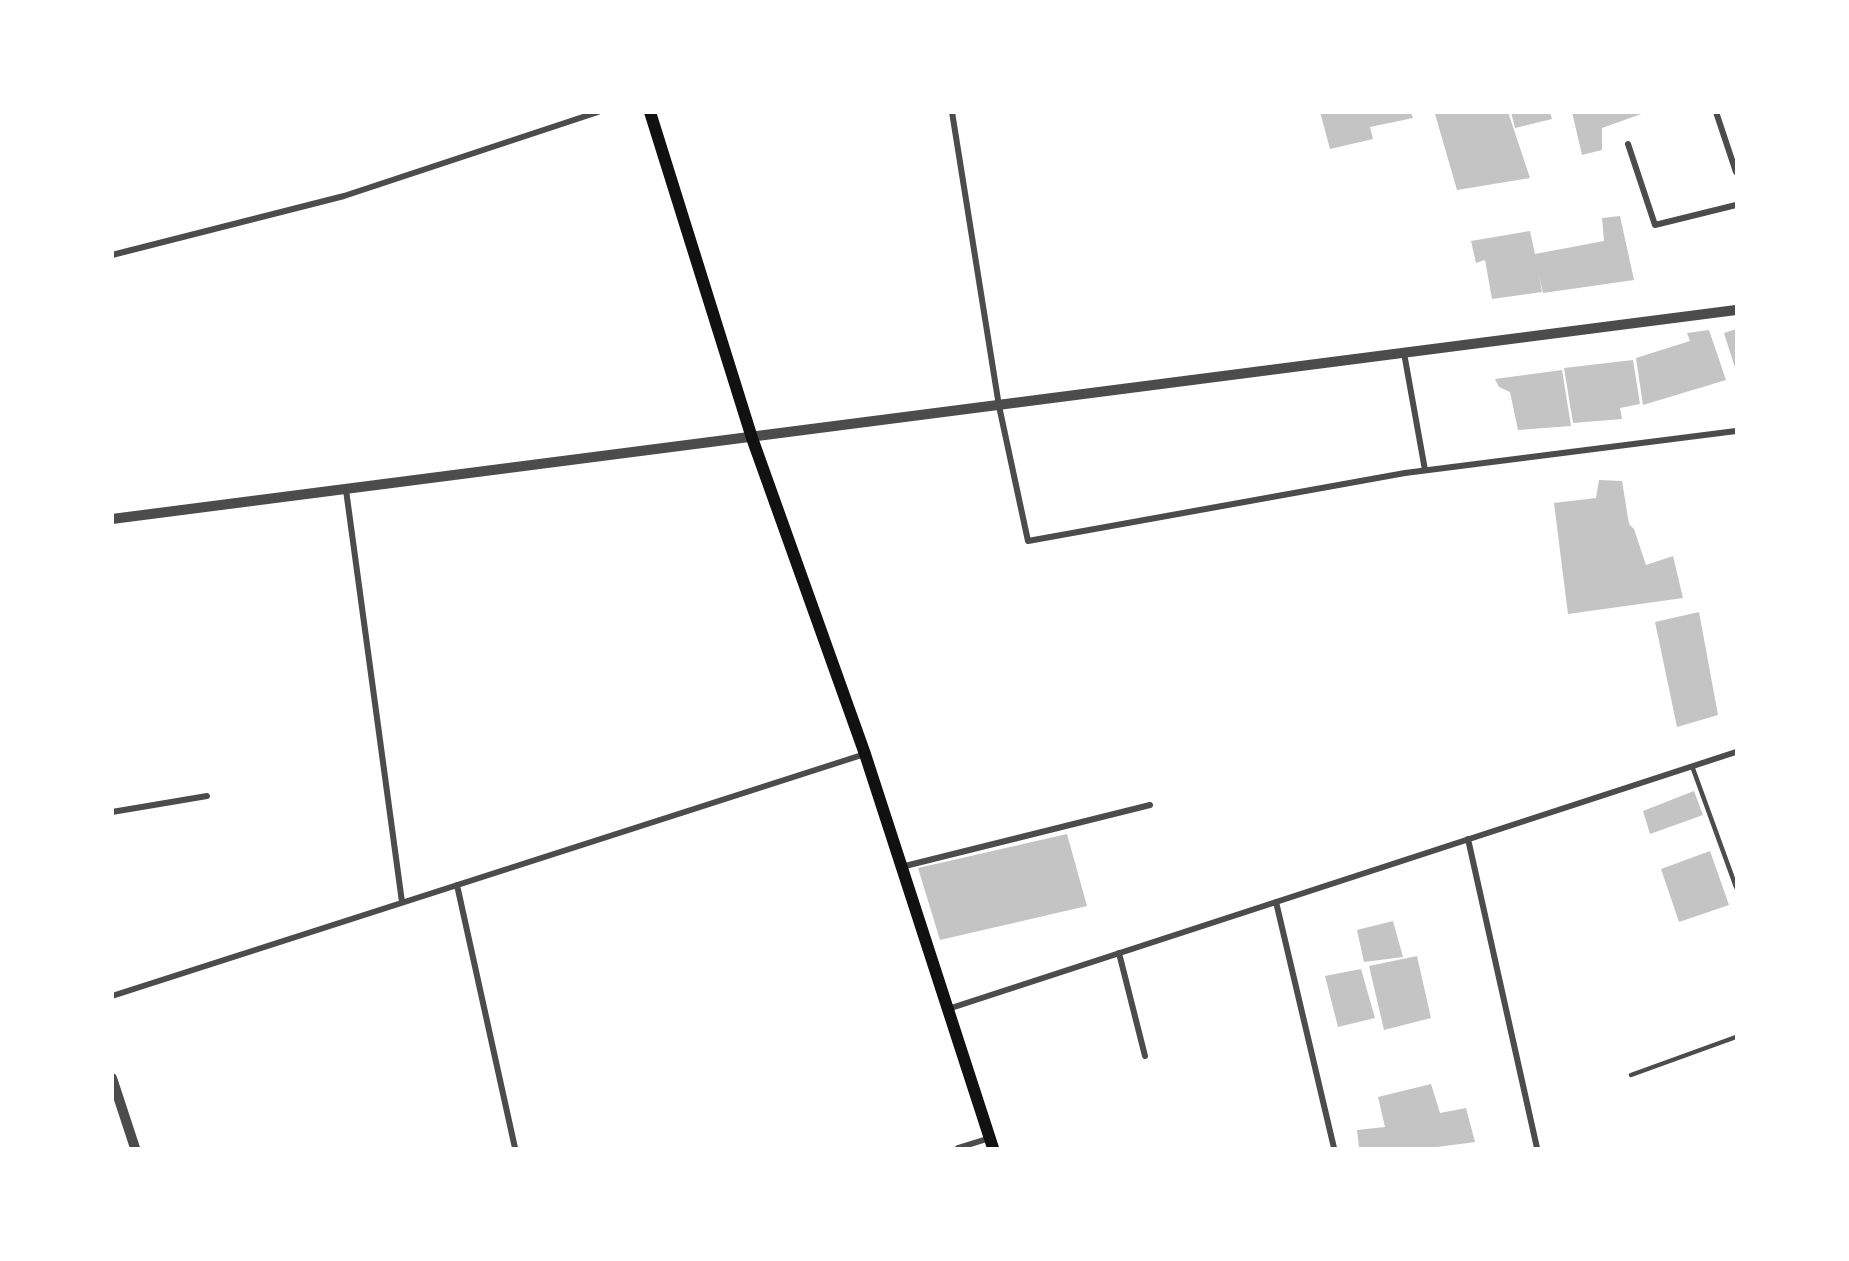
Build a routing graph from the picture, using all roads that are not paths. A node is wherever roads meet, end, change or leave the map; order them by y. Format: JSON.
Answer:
{"nodes":[{"id":1,"x":598,"y":112,"type":"edge"},
{"id":2,"x":650,"y":112,"type":"edge"},
{"id":3,"x":952,"y":112,"type":"edge"},
{"id":4,"x":1716,"y":112,"type":"edge"},
{"id":5,"x":1628,"y":144,"type":"dead end"},
{"id":6,"x":1737,"y":172,"type":"edge"},
{"id":7,"x":1737,"y":205,"type":"edge"},
{"id":8,"x":112,"y":255,"type":"edge"},
{"id":9,"x":1737,"y":310,"type":"edge"},
{"id":10,"x":1404,"y":353,"type":"junction"},
{"id":11,"x":999,"y":406,"type":"junction"},
{"id":12,"x":1737,"y":431,"type":"edge"},
{"id":13,"x":752,"y":438,"type":"junction"},
{"id":14,"x":1425,"y":470,"type":"junction"},
{"id":15,"x":346,"y":489,"type":"junction"},
{"id":16,"x":112,"y":519,"type":"edge"},
{"id":17,"x":1737,"y":752,"type":"edge"},
{"id":18,"x":865,"y":754,"type":"junction"},
{"id":19,"x":1692,"y":766,"type":"junction"},
{"id":20,"x":207,"y":796,"type":"dead end"},
{"id":21,"x":1150,"y":805,"type":"dead end"},
{"id":22,"x":112,"y":812,"type":"edge"},
{"id":23,"x":1468,"y":839,"type":"junction"},
{"id":24,"x":901,"y":867,"type":"junction"},
{"id":25,"x":457,"y":885,"type":"junction"},
{"id":26,"x":1737,"y":887,"type":"edge"},
{"id":27,"x":402,"y":902,"type":"junction"},
{"id":28,"x":1276,"y":902,"type":"junction"},
{"id":29,"x":1119,"y":953,"type":"junction"},
{"id":30,"x":112,"y":996,"type":"edge"},
{"id":31,"x":948,"y":1009,"type":"junction"},
{"id":32,"x":1737,"y":1037,"type":"edge"},
{"id":33,"x":1145,"y":1056,"type":"dead end"},
{"id":34,"x":1631,"y":1075,"type":"dead end"},
{"id":35,"x":112,"y":1078,"type":"edge"},
{"id":36,"x":992,"y":1143,"type":"edge"},
{"id":37,"x":135,"y":1149,"type":"edge"},
{"id":38,"x":514,"y":1149,"type":"edge"},
{"id":39,"x":958,"y":1149,"type":"edge"},
{"id":40,"x":1334,"y":1149,"type":"edge"},
{"id":41,"x":1537,"y":1149,"type":"edge"}],
"edges":[{"from":1,"to":8,"type":"street"},
{"from":2,"to":13,"type":"main road"},
{"from":3,"to":11,"type":"street"},
{"from":4,"to":6,"type":"street"},
{"from":5,"to":7,"type":"street"},
{"from":9,"to":10,"type":"street"},
{"from":10,"to":11,"type":"street"},
{"from":10,"to":14,"type":"street"},
{"from":11,"to":13,"type":"street"},
{"from":11,"to":14,"type":"street"},
{"from":12,"to":14,"type":"street"},
{"from":13,"to":15,"type":"street"},
{"from":13,"to":18,"type":"main road"},
{"from":15,"to":16,"type":"street"},
{"from":15,"to":27,"type":"street"},
{"from":17,"to":19,"type":"street"},
{"from":18,"to":24,"type":"main road"},
{"from":18,"to":25,"type":"street"},
{"from":19,"to":23,"type":"street"},
{"from":19,"to":26,"type":"lane"},
{"from":20,"to":22,"type":"street"},
{"from":21,"to":24,"type":"street"},
{"from":23,"to":28,"type":"street"},
{"from":23,"to":41,"type":"street"},
{"from":24,"to":31,"type":"main road"},
{"from":25,"to":27,"type":"street"},
{"from":25,"to":38,"type":"street"},
{"from":27,"to":30,"type":"street"},
{"from":28,"to":29,"type":"street"},
{"from":28,"to":40,"type":"street"},
{"from":29,"to":31,"type":"street"},
{"from":29,"to":33,"type":"street"},
{"from":31,"to":36,"type":"main road"},
{"from":32,"to":34,"type":"lane"},
{"from":35,"to":37,"type":"street"},
{"from":36,"to":39,"type":"street"}]}
